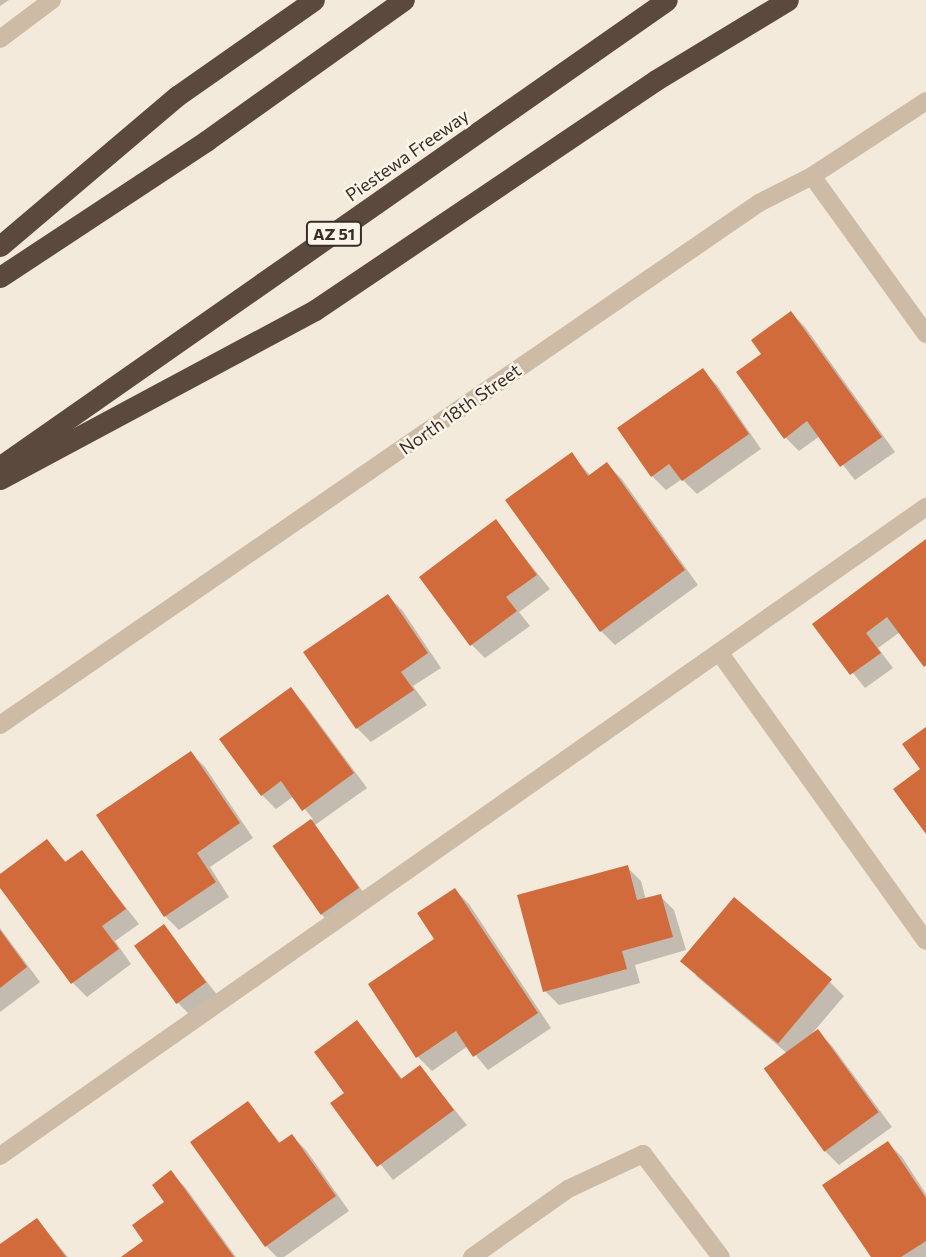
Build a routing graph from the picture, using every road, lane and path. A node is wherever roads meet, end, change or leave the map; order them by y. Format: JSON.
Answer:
{"nodes":[{"id":1,"x":52,"y":0,"type":"edge"},
{"id":2,"x":314,"y":0,"type":"edge"},
{"id":3,"x":404,"y":0,"type":"edge"},
{"id":4,"x":667,"y":0,"type":"edge"},
{"id":5,"x":788,"y":0,"type":"edge"},
{"id":6,"x":0,"y":39,"type":"edge"},
{"id":7,"x":926,"y":101,"type":"edge"},
{"id":8,"x":812,"y":176,"type":"junction"},
{"id":9,"x":0,"y":246,"type":"edge"},
{"id":10,"x":0,"y":277,"type":"edge"},
{"id":11,"x":926,"y":334,"type":"edge"},
{"id":12,"x":0,"y":467,"type":"edge"},
{"id":13,"x":0,"y":479,"type":"edge"},
{"id":14,"x":926,"y":508,"type":"edge"},
{"id":15,"x":719,"y":652,"type":"junction"},
{"id":16,"x":0,"y":725,"type":"edge"},
{"id":17,"x":926,"y":941,"type":"edge"},
{"id":18,"x":0,"y":1156,"type":"edge"},
{"id":19,"x":472,"y":1257,"type":"edge"},
{"id":20,"x":721,"y":1257,"type":"edge"}],
"edges":[{"from":1,"to":6,"type":"street"},
{"from":2,"to":9,"type":"highway"},
{"from":3,"to":10,"type":"highway"},
{"from":4,"to":12,"type":"highway","name":"Piestewa Freeway","number":"AZ 51"},
{"from":5,"to":13,"type":"highway"},
{"from":7,"to":8,"type":"street","name":"North 18th Street"},
{"from":8,"to":11,"type":"street"},
{"from":8,"to":16,"type":"street","name":"North 18th Street"},
{"from":14,"to":15,"type":"street"},
{"from":15,"to":17,"type":"street"},
{"from":15,"to":18,"type":"street"},
{"from":19,"to":20,"type":"street"}]}
